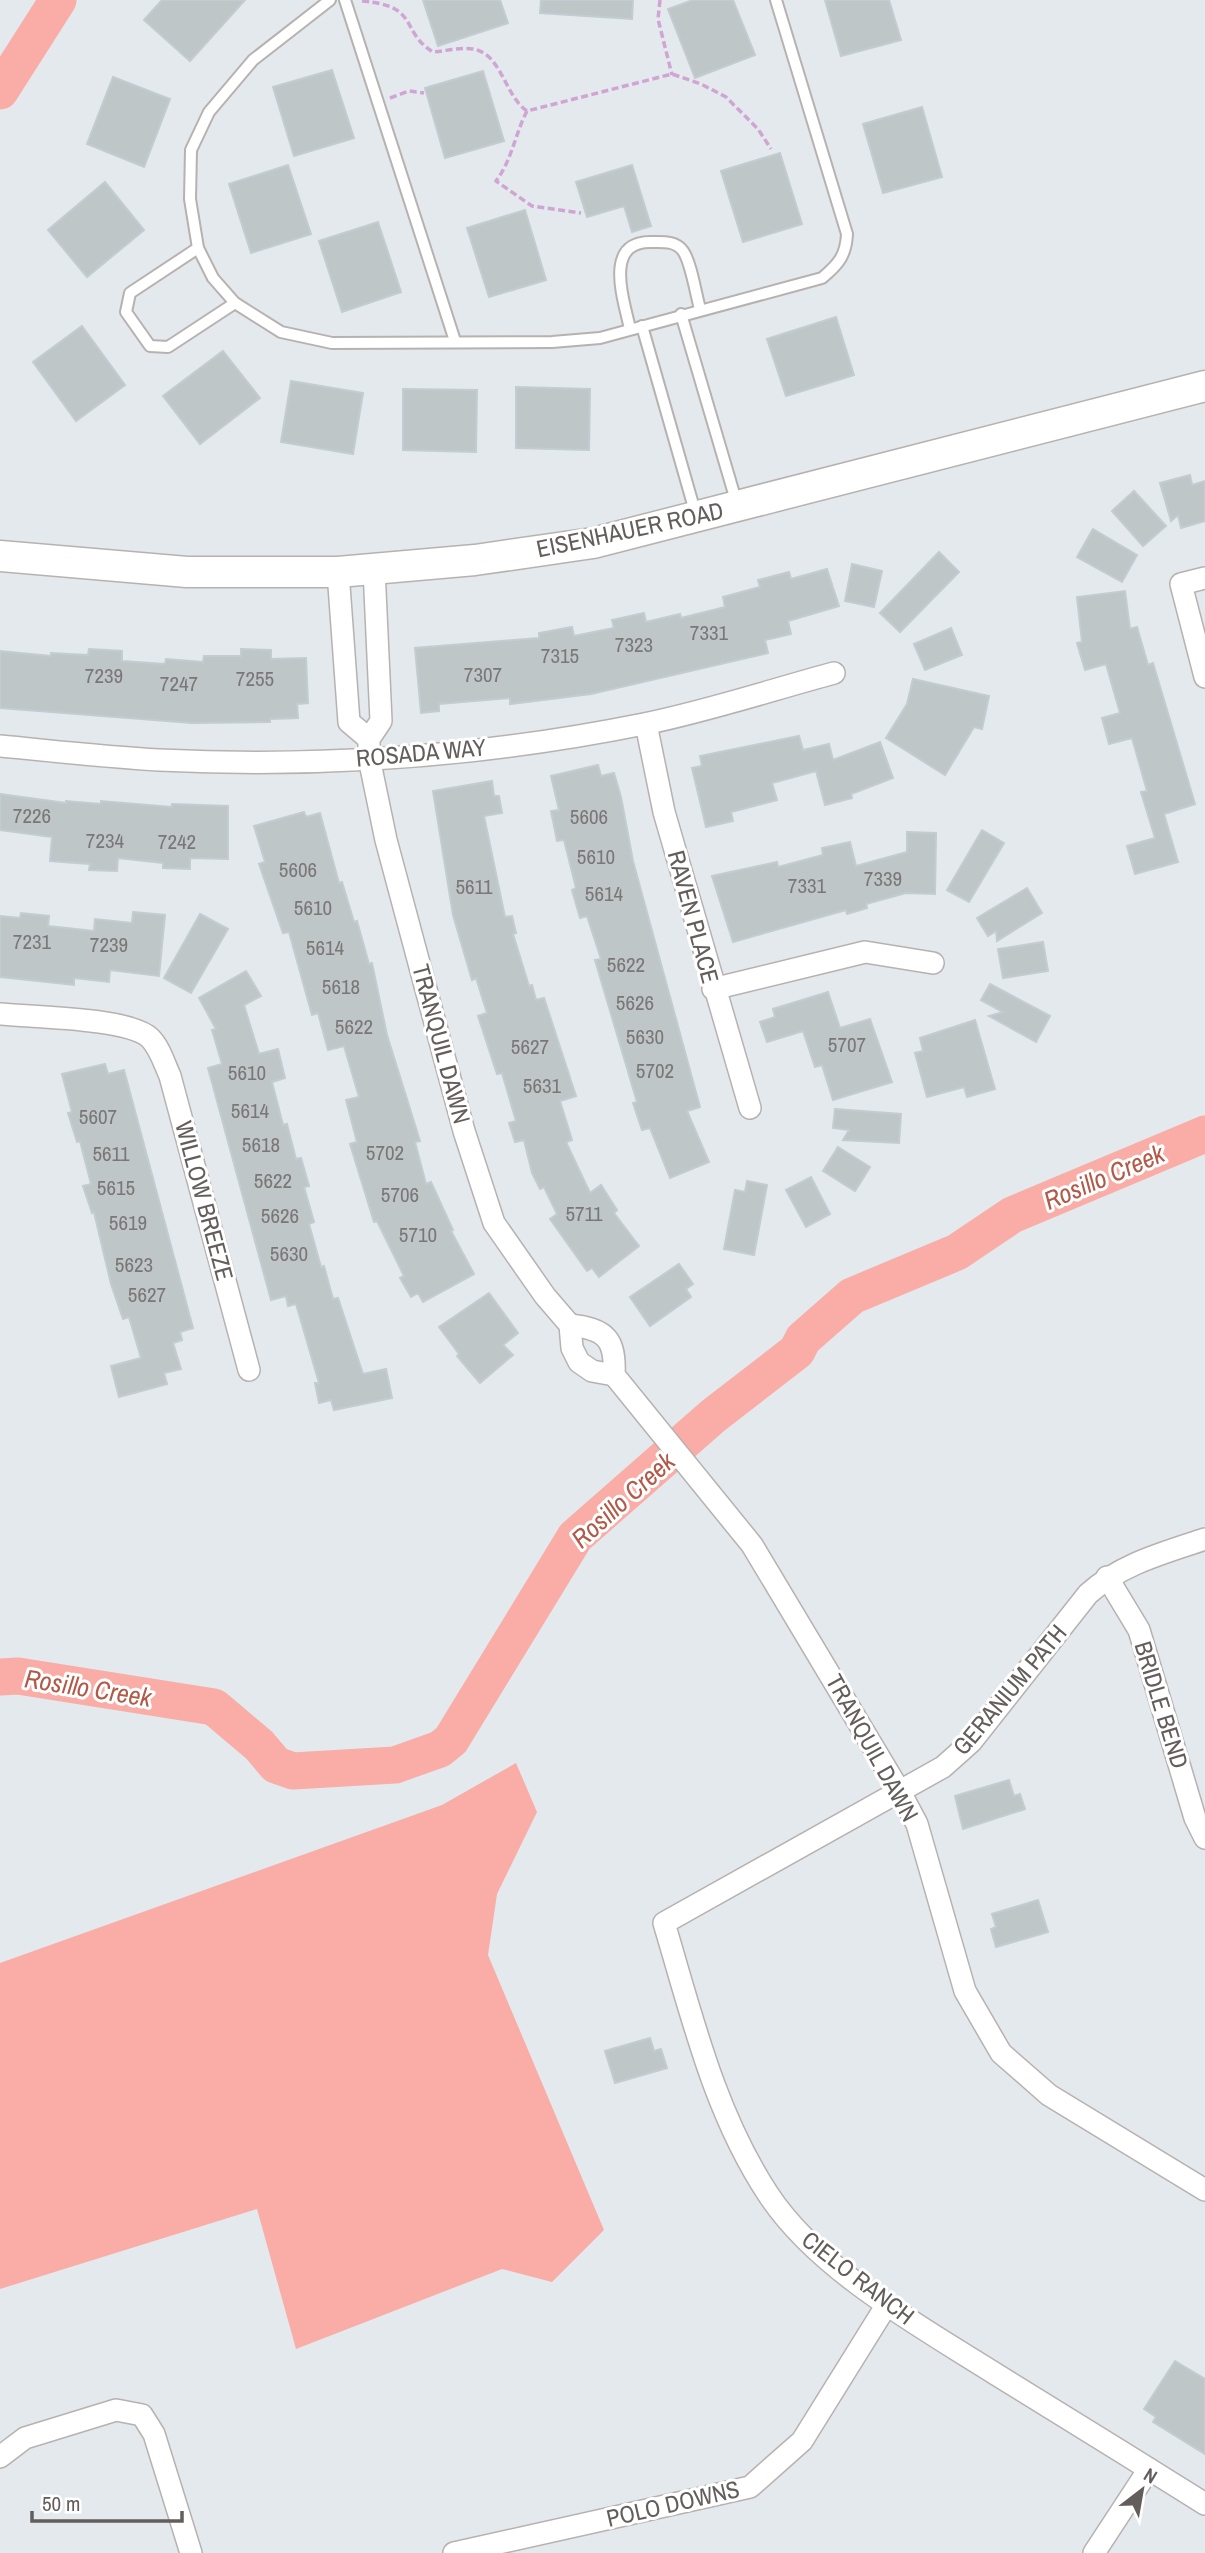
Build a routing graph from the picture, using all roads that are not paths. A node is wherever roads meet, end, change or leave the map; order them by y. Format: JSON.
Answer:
{"nodes":[{"id":1,"x":330,"y":0,"type":"edge"},
{"id":2,"x":345,"y":0,"type":"edge"},
{"id":3,"x":776,"y":0,"type":"edge"},
{"id":4,"x":198,"y":248,"type":"junction"},
{"id":5,"x":235,"y":303,"type":"junction"},
{"id":6,"x":700,"y":309,"type":"junction"},
{"id":7,"x":681,"y":314,"type":"junction"},
{"id":8,"x":642,"y":326,"type":"junction"},
{"id":9,"x":630,"y":329,"type":"junction"},
{"id":10,"x":455,"y":341,"type":"junction"},
{"id":11,"x":1205,"y":386,"type":"edge"},
{"id":12,"x":737,"y":506,"type":"junction"},
{"id":13,"x":696,"y":517,"type":"junction"},
{"id":14,"x":0,"y":556,"type":"edge"},
{"id":15,"x":374,"y":569,"type":"junction"},
{"id":16,"x":338,"y":572,"type":"junction"},
{"id":17,"x":1205,"y":578,"type":"edge"},
{"id":18,"x":834,"y":673,"type":"dead end"},
{"id":19,"x":1205,"y":677,"type":"edge"},
{"id":20,"x":646,"y":724,"type":"junction"},
{"id":21,"x":0,"y":746,"type":"edge"},
{"id":22,"x":369,"y":749,"type":"junction"},
{"id":23,"x":933,"y":963,"type":"dead end"},
{"id":24,"x":713,"y":989,"type":"junction"},
{"id":25,"x":0,"y":1014,"type":"edge"},
{"id":26,"x":750,"y":1108,"type":"dead end"},
{"id":27,"x":570,"y":1325,"type":"junction"},
{"id":28,"x":250,"y":1370,"type":"dead end"},
{"id":29,"x":614,"y":1375,"type":"junction"},
{"id":30,"x":1205,"y":1539,"type":"edge"},
{"id":31,"x":1107,"y":1577,"type":"junction"},
{"id":32,"x":900,"y":1792,"type":"junction"},
{"id":33,"x":1205,"y":1838,"type":"edge"},
{"id":34,"x":664,"y":1923,"type":"joint"},
{"id":35,"x":1205,"y":2190,"type":"edge"},
{"id":36,"x":886,"y":2306,"type":"junction"},
{"id":37,"x":0,"y":2456,"type":"edge"},
{"id":38,"x":1149,"y":2469,"type":"junction"},
{"id":39,"x":1205,"y":2504,"type":"edge"},
{"id":40,"x":191,"y":2553,"type":"edge"},
{"id":41,"x":454,"y":2553,"type":"edge"},
{"id":42,"x":1094,"y":2553,"type":"edge"}],
"edges":[{"from":1,"to":4,"type":"lane"},
{"from":2,"to":10,"type":"lane"},
{"from":3,"to":6,"type":"lane"},
{"from":4,"to":5,"type":"lane"},
{"from":4,"to":5,"type":"lane"},
{"from":5,"to":10,"type":"lane"},
{"from":6,"to":7,"type":"lane"},
{"from":6,"to":9,"type":"lane"},
{"from":7,"to":8,"type":"lane"},
{"from":7,"to":12,"type":"lane"},
{"from":8,"to":9,"type":"lane"},
{"from":8,"to":13,"type":"lane"},
{"from":9,"to":10,"type":"lane"},
{"from":11,"to":12,"type":"main road","name":"EISENHAUER ROAD"},
{"from":12,"to":13,"type":"main road","name":"EISENHAUER ROAD"},
{"from":13,"to":15,"type":"main road","name":"EISENHAUER ROAD"},
{"from":14,"to":16,"type":"main road","name":"EISENHAUER ROAD"},
{"from":15,"to":16,"type":"main road","name":"EISENHAUER ROAD"},
{"from":15,"to":22,"type":"street","name":"TRANQUIL DAWN"},
{"from":16,"to":22,"type":"street","name":"TRANQUIL DAWN"},
{"from":17,"to":19,"type":"street"},
{"from":18,"to":20,"type":"street","name":"ROSADA WAY"},
{"from":20,"to":22,"type":"street","name":"ROSADA WAY"},
{"from":20,"to":24,"type":"street","name":"RAVEN PLACE"},
{"from":21,"to":22,"type":"street","name":"ROSADA WAY"},
{"from":22,"to":27,"type":"street","name":"TRANQUIL DAWN"},
{"from":23,"to":24,"type":"street"},
{"from":24,"to":26,"type":"street","name":"RAVEN PLACE"},
{"from":25,"to":28,"type":"street","name":"WILLOW BREEZE"},
{"from":27,"to":29,"type":"street","name":"TRANQUIL DAWN"},
{"from":27,"to":29,"type":"street","name":"TRANQUIL DAWN"},
{"from":29,"to":32,"type":"street","name":"TRANQUIL DAWN"},
{"from":30,"to":31,"type":"street","name":"GERANIUM PATH"},
{"from":31,"to":32,"type":"street","name":"GERANIUM PATH"},
{"from":31,"to":33,"type":"street","name":"BRIDLE BEND"},
{"from":32,"to":34,"type":"street","name":"GERANIUM PATH"},
{"from":32,"to":35,"type":"street","name":"TRANQUIL DAWN"},
{"from":34,"to":36,"type":"street","name":"CIELO RANCH"},
{"from":36,"to":38,"type":"street","name":"CIELO RANCH"},
{"from":36,"to":41,"type":"street","name":"POLO DOWNS"},
{"from":37,"to":40,"type":"street"},
{"from":38,"to":39,"type":"street","name":"CIELO RANCH"},
{"from":38,"to":42,"type":"street"}]}
